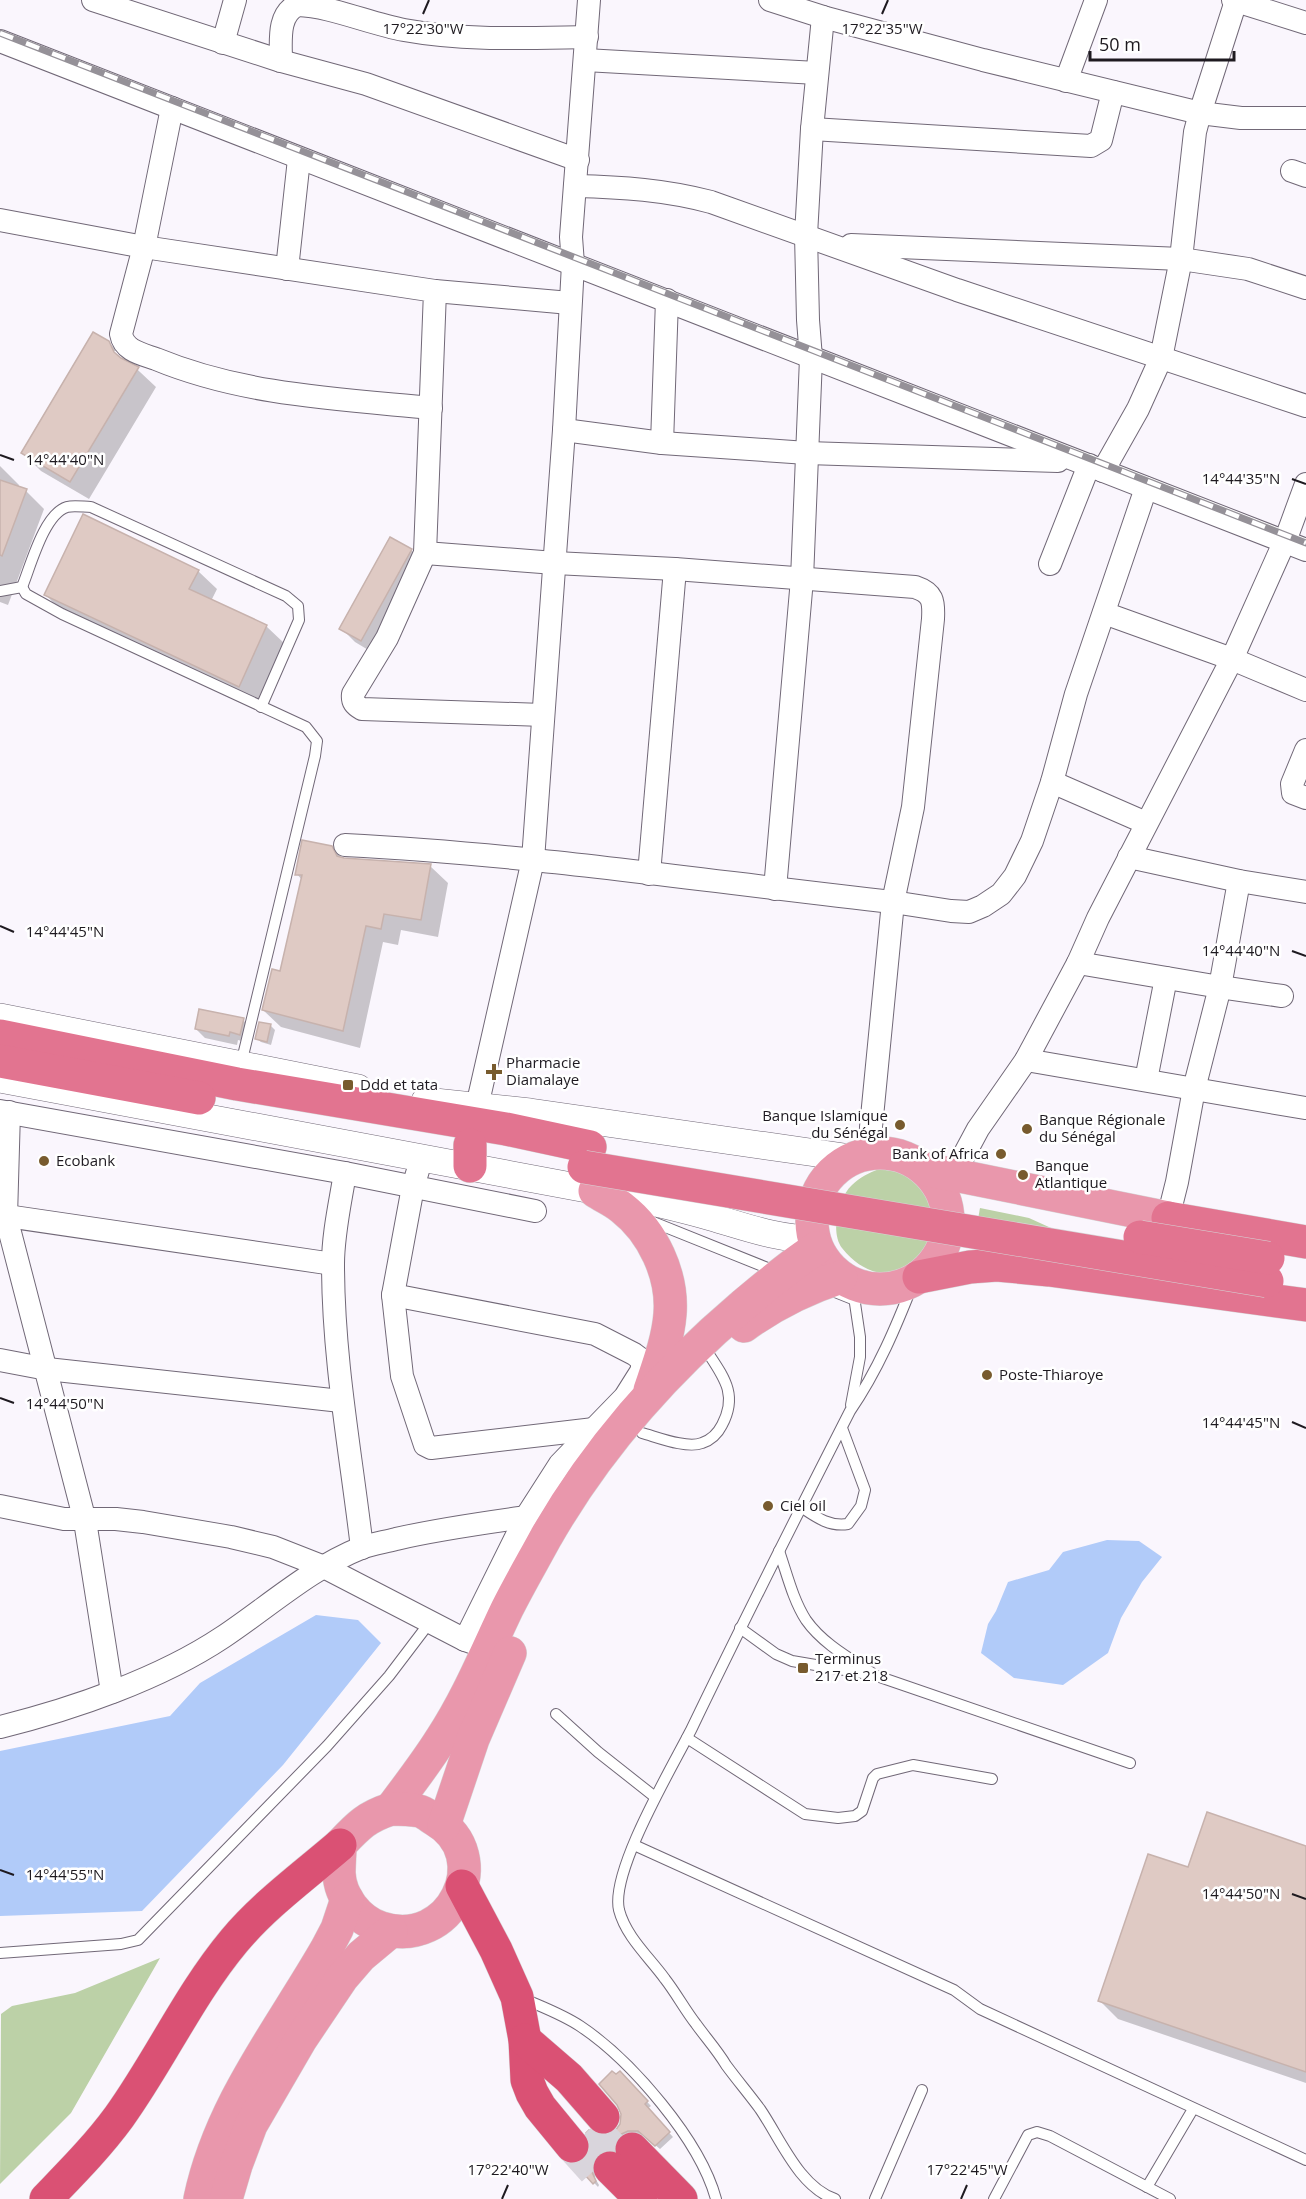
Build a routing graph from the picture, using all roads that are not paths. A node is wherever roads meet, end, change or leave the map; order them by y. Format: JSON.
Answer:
{"nodes":[{"id":1,"x":93,"y":0,"type":"edge"},
{"id":2,"x":235,"y":0,"type":"edge"},
{"id":3,"x":589,"y":0,"type":"edge"},
{"id":4,"x":1096,"y":0,"type":"edge"},
{"id":5,"x":1234,"y":1,"type":"edge"},
{"id":6,"x":785,"y":2,"type":"edge"},
{"id":7,"x":823,"y":17,"type":"junction"},
{"id":8,"x":1306,"y":23,"type":"edge"},
{"id":9,"x":587,"y":38,"type":"junction"},
{"id":10,"x":0,"y":41,"type":"edge"},
{"id":11,"x":224,"y":43,"type":"junction"},
{"id":12,"x":585,"y":60,"type":"junction"},
{"id":13,"x":281,"y":61,"type":"junction"},
{"id":14,"x":817,"y":73,"type":"junction"},
{"id":15,"x":1066,"y":81,"type":"junction"},
{"id":16,"x":1113,"y":92,"type":"junction"},
{"id":17,"x":172,"y":108,"type":"junction"},
{"id":18,"x":1200,"y":112,"type":"junction"},
{"id":19,"x":1306,"y":118,"type":"edge"},
{"id":20,"x":812,"y":129,"type":"junction"},
{"id":21,"x":299,"y":159,"type":"junction"},
{"id":22,"x":578,"y":160,"type":"junction"},
{"id":23,"x":575,"y":186,"type":"junction"},
{"id":24,"x":0,"y":220,"type":"edge"},
{"id":25,"x":806,"y":235,"type":"junction"},
{"id":26,"x":832,"y":244,"type":"junction"},
{"id":27,"x":144,"y":247,"type":"junction"},
{"id":28,"x":1181,"y":259,"type":"junction"},
{"id":29,"x":573,"y":264,"type":"junction"},
{"id":30,"x":287,"y":269,"type":"junction"},
{"id":31,"x":1306,"y":288,"type":"edge"},
{"id":32,"x":435,"y":291,"type":"junction"},
{"id":33,"x":666,"y":300,"type":"junction"},
{"id":34,"x":570,"y":303,"type":"junction"},
{"id":35,"x":812,"y":358,"type":"junction"},
{"id":36,"x":1161,"y":358,"type":"junction"},
{"id":37,"x":1306,"y":406,"type":"edge"},
{"id":38,"x":431,"y":408,"type":"junction"},
{"id":39,"x":564,"y":430,"type":"junction"},
{"id":40,"x":662,"y":443,"type":"junction"},
{"id":41,"x":807,"y":453,"type":"junction"},
{"id":42,"x":1090,"y":466,"type":"junction"},
{"id":43,"x":1306,"y":484,"type":"edge"},
{"id":44,"x":1146,"y":488,"type":"junction"},
{"id":45,"x":1284,"y":542,"type":"junction"},
{"id":46,"x":1306,"y":550,"type":"edge"},
{"id":47,"x":425,"y":554,"type":"junction"},
{"id":48,"x":555,"y":563,"type":"junction"},
{"id":49,"x":1050,"y":564,"type":"dead end"},
{"id":50,"x":675,"y":569,"type":"junction"},
{"id":51,"x":802,"y":579,"type":"junction"},
{"id":52,"x":22,"y":587,"type":"junction"},
{"id":53,"x":0,"y":591,"type":"edge"},
{"id":54,"x":1104,"y":613,"type":"junction"},
{"id":55,"x":1232,"y":659,"type":"junction"},
{"id":56,"x":1306,"y":690,"type":"edge"},
{"id":57,"x":261,"y":707,"type":"junction"},
{"id":58,"x":543,"y":715,"type":"junction"},
{"id":59,"x":1306,"y":750,"type":"edge"},
{"id":60,"x":1052,"y":782,"type":"junction"},
{"id":61,"x":1306,"y":798,"type":"edge"},
{"id":62,"x":1146,"y":823,"type":"junction"},
{"id":63,"x":345,"y":845,"type":"dead end"},
{"id":64,"x":1129,"y":857,"type":"junction"},
{"id":65,"x":533,"y":860,"type":"junction"},
{"id":66,"x":649,"y":874,"type":"junction"},
{"id":67,"x":1239,"y":881,"type":"junction"},
{"id":68,"x":775,"y":889,"type":"junction"},
{"id":69,"x":1306,"y":892,"type":"edge"},
{"id":70,"x":893,"y":902,"type":"junction"},
{"id":71,"x":1078,"y":963,"type":"junction"},
{"id":72,"x":1166,"y":978,"type":"junction"},
{"id":73,"x":1220,"y":987,"type":"junction"},
{"id":74,"x":1282,"y":996,"type":"dead end"},
{"id":75,"x":0,"y":1017,"type":"edge"},
{"id":76,"x":0,"y":1036,"type":"edge"},
{"id":77,"x":1026,"y":1059,"type":"junction"},
{"id":78,"x":0,"y":1060,"type":"edge"},
{"id":79,"x":239,"y":1075,"type":"junction"},
{"id":80,"x":0,"y":1079,"type":"edge"},
{"id":81,"x":1146,"y":1080,"type":"junction"},
{"id":82,"x":1194,"y":1089,"type":"junction"},
{"id":83,"x":1305,"y":1108,"type":"edge"},
{"id":84,"x":5,"y":1112,"type":"edge"},
{"id":85,"x":472,"y":1135,"type":"junction"},
{"id":86,"x":861,"y":1155,"type":"junction"},
{"id":87,"x":422,"y":1157,"type":"junction"},
{"id":88,"x":590,"y":1168,"type":"junction"},
{"id":89,"x":345,"y":1173,"type":"junction"},
{"id":90,"x":938,"y":1176,"type":"junction"},
{"id":91,"x":412,"y":1187,"type":"junction"},
{"id":92,"x":623,"y":1208,"type":"junction"},
{"id":93,"x":535,"y":1210,"type":"dead end"},
{"id":94,"x":3,"y":1216,"type":"edge"},
{"id":95,"x":1168,"y":1218,"type":"junction"},
{"id":96,"x":1306,"y":1242,"type":"edge"},
{"id":97,"x":815,"y":1244,"type":"junction"},
{"id":98,"x":333,"y":1263,"type":"junction"},
{"id":99,"x":1306,"y":1264,"type":"edge"},
{"id":100,"x":1267,"y":1270,"type":"junction"},
{"id":101,"x":916,"y":1279,"type":"junction"},
{"id":102,"x":820,"y":1282,"type":"junction"},
{"id":103,"x":1306,"y":1288,"type":"edge"},
{"id":104,"x":393,"y":1295,"type":"junction"},
{"id":105,"x":1306,"y":1305,"type":"edge"},
{"id":106,"x":710,"y":1356,"type":"junction"},
{"id":107,"x":0,"y":1360,"type":"edge"},
{"id":108,"x":47,"y":1369,"type":"junction"},
{"id":109,"x":650,"y":1393,"type":"junction"},
{"id":110,"x":341,"y":1401,"type":"junction"},
{"id":111,"x":850,"y":1411,"type":"junction"},
{"id":112,"x":842,"y":1428,"type":"junction"},
{"id":113,"x":594,"y":1429,"type":"junction"},
{"id":114,"x":642,"y":1433,"type":"junction"},
{"id":115,"x":0,"y":1506,"type":"edge"},
{"id":116,"x":801,"y":1506,"type":"junction"},
{"id":117,"x":526,"y":1517,"type":"junction"},
{"id":118,"x":85,"y":1521,"type":"junction"},
{"id":119,"x":362,"y":1548,"type":"junction"},
{"id":120,"x":779,"y":1551,"type":"junction"},
{"id":121,"x":324,"y":1567,"type":"junction"},
{"id":122,"x":430,"y":1622,"type":"junction"},
{"id":123,"x":740,"y":1628,"type":"junction"},
{"id":124,"x":477,"y":1644,"type":"junction"},
{"id":125,"x":874,"y":1675,"type":"junction"},
{"id":126,"x":112,"y":1692,"type":"junction"},
{"id":127,"x":556,"y":1714,"type":"dead end"},
{"id":128,"x":0,"y":1727,"type":"edge"},
{"id":129,"x":687,"y":1738,"type":"junction"},
{"id":130,"x":1131,"y":1763,"type":"dead end"},
{"id":131,"x":992,"y":1779,"type":"dead end"},
{"id":132,"x":655,"y":1797,"type":"junction"},
{"id":133,"x":391,"y":1809,"type":"junction"},
{"id":134,"x":444,"y":1825,"type":"junction"},
{"id":135,"x":340,"y":1845,"type":"junction"},
{"id":136,"x":634,"y":1845,"type":"junction"},
{"id":137,"x":462,"y":1886,"type":"junction"},
{"id":138,"x":347,"y":1899,"type":"junction"},
{"id":139,"x":391,"y":1931,"type":"junction"},
{"id":140,"x":0,"y":1953,"type":"edge"},
{"id":141,"x":518,"y":1996,"type":"junction"},
{"id":142,"x":922,"y":2090,"type":"dead end"},
{"id":143,"x":1193,"y":2109,"type":"junction"},
{"id":144,"x":588,"y":2131,"type":"tunnel mouth"},
{"id":145,"x":1306,"y":2160,"type":"edge"},
{"id":146,"x":617,"y":2170,"type":"edge"},
{"id":147,"x":1147,"y":2187,"type":"junction"},
{"id":148,"x":45,"y":2199,"type":"edge"},
{"id":149,"x":200,"y":2199,"type":"edge"},
{"id":150,"x":226,"y":2199,"type":"edge"},
{"id":151,"x":641,"y":2199,"type":"edge"},
{"id":152,"x":661,"y":2199,"type":"edge"},
{"id":153,"x":681,"y":2199,"type":"edge"},
{"id":154,"x":716,"y":2199,"type":"edge"},
{"id":155,"x":835,"y":2199,"type":"edge"},
{"id":156,"x":875,"y":2199,"type":"edge"},
{"id":157,"x":994,"y":2199,"type":"edge"},
{"id":158,"x":1170,"y":2199,"type":"edge"}],
"edges":[{"from":1,"to":11,"type":"street"},
{"from":2,"to":11,"type":"street"},
{"from":3,"to":9,"type":"street"},
{"from":4,"to":15,"type":"street"},
{"from":5,"to":8,"type":"street"},
{"from":5,"to":18,"type":"street"},
{"from":6,"to":7,"type":"street"},
{"from":7,"to":14,"type":"street"},
{"from":7,"to":15,"type":"street"},
{"from":9,"to":12,"type":"street"},
{"from":9,"to":13,"type":"street"},
{"from":10,"to":17,"type":"street"},
{"from":11,"to":13,"type":"street"},
{"from":12,"to":14,"type":"street"},
{"from":12,"to":22,"type":"street"},
{"from":13,"to":22,"type":"street"},
{"from":14,"to":20,"type":"street"},
{"from":15,"to":16,"type":"street"},
{"from":16,"to":18,"type":"street"},
{"from":16,"to":20,"type":"street"},
{"from":17,"to":21,"type":"street"},
{"from":17,"to":27,"type":"street"},
{"from":18,"to":19,"type":"street"},
{"from":18,"to":28,"type":"street"},
{"from":20,"to":25,"type":"street"},
{"from":21,"to":29,"type":"street"},
{"from":21,"to":30,"type":"street"},
{"from":22,"to":23,"type":"street"},
{"from":23,"to":25,"type":"street"},
{"from":23,"to":29,"type":"street"},
{"from":24,"to":27,"type":"street"},
{"from":25,"to":26,"type":"street"},
{"from":25,"to":35,"type":"street"},
{"from":26,"to":28,"type":"street"},
{"from":26,"to":36,"type":"street"},
{"from":27,"to":30,"type":"street"},
{"from":27,"to":38,"type":"street"},
{"from":28,"to":31,"type":"street"},
{"from":28,"to":36,"type":"street"},
{"from":29,"to":33,"type":"street"},
{"from":29,"to":34,"type":"street"},
{"from":30,"to":32,"type":"street"},
{"from":32,"to":34,"type":"street"},
{"from":32,"to":38,"type":"street"},
{"from":33,"to":35,"type":"street"},
{"from":33,"to":40,"type":"street"},
{"from":34,"to":39,"type":"street"},
{"from":35,"to":41,"type":"street"},
{"from":35,"to":42,"type":"street"},
{"from":36,"to":37,"type":"street"},
{"from":36,"to":42,"type":"street"},
{"from":38,"to":47,"type":"street"},
{"from":39,"to":40,"type":"street"},
{"from":39,"to":48,"type":"street"},
{"from":40,"to":41,"type":"street"},
{"from":41,"to":42,"type":"street"},
{"from":41,"to":51,"type":"street"},
{"from":42,"to":44,"type":"street"},
{"from":42,"to":49,"type":"street"},
{"from":43,"to":45,"type":"street"},
{"from":44,"to":45,"type":"street"},
{"from":44,"to":54,"type":"street"},
{"from":45,"to":46,"type":"street"},
{"from":45,"to":55,"type":"street"},
{"from":47,"to":48,"type":"street"},
{"from":47,"to":58,"type":"street"},
{"from":48,"to":50,"type":"street"},
{"from":48,"to":58,"type":"street"},
{"from":50,"to":51,"type":"street"},
{"from":50,"to":66,"type":"street"},
{"from":51,"to":68,"type":"street"},
{"from":51,"to":70,"type":"street"},
{"from":52,"to":53,"type":"lane"},
{"from":52,"to":57,"type":"lane"},
{"from":52,"to":57,"type":"lane"},
{"from":54,"to":55,"type":"street"},
{"from":54,"to":60,"type":"street"},
{"from":55,"to":56,"type":"street"},
{"from":55,"to":62,"type":"street"},
{"from":57,"to":79,"type":"lane"},
{"from":58,"to":65,"type":"street"},
{"from":59,"to":61,"type":"street"},
{"from":60,"to":62,"type":"street"},
{"from":60,"to":70,"type":"street"},
{"from":62,"to":64,"type":"street"},
{"from":63,"to":65,"type":"street"},
{"from":64,"to":67,"type":"street"},
{"from":64,"to":71,"type":"street"},
{"from":65,"to":66,"type":"street"},
{"from":65,"to":85,"type":"street"},
{"from":66,"to":68,"type":"street"},
{"from":67,"to":69,"type":"street"},
{"from":67,"to":73,"type":"street"},
{"from":68,"to":70,"type":"street"},
{"from":70,"to":86,"type":"street"},
{"from":71,"to":72,"type":"street"},
{"from":71,"to":77,"type":"street"},
{"from":72,"to":73,"type":"street"},
{"from":72,"to":81,"type":"street"},
{"from":73,"to":74,"type":"street"},
{"from":73,"to":82,"type":"street"},
{"from":75,"to":79,"type":"street"},
{"from":76,"to":79,"type":"highway"},
{"from":77,"to":81,"type":"street"},
{"from":77,"to":90,"type":"street"},
{"from":78,"to":85,"type":"highway"},
{"from":79,"to":85,"type":"highway"},
{"from":80,"to":87,"type":"street"},
{"from":81,"to":82,"type":"street"},
{"from":82,"to":83,"type":"street"},
{"from":82,"to":95,"type":"street"},
{"from":84,"to":89,"type":"street"},
{"from":84,"to":94,"type":"street"},
{"from":85,"to":86,"type":"street"},
{"from":85,"to":87,"type":"street"},
{"from":85,"to":88,"type":"highway"},
{"from":86,"to":90,"type":"main road"},
{"from":86,"to":97,"type":"main road"},
{"from":87,"to":91,"type":"street"},
{"from":88,"to":92,"type":"main road"},
{"from":88,"to":97,"type":"street"},
{"from":88,"to":100,"type":"highway","bridge":true},
{"from":89,"to":91,"type":"street"},
{"from":89,"to":98,"type":"street"},
{"from":90,"to":95,"type":"main road"},
{"from":90,"to":101,"type":"main road"},
{"from":91,"to":93,"type":"street"},
{"from":91,"to":104,"type":"street"},
{"from":92,"to":102,"type":"lane"},
{"from":92,"to":109,"type":"main road"},
{"from":94,"to":98,"type":"street"},
{"from":94,"to":108,"type":"street"},
{"from":95,"to":96,"type":"highway"},
{"from":97,"to":102,"type":"main road"},
{"from":97,"to":102,"type":"main road"},
{"from":98,"to":110,"type":"street"},
{"from":99,"to":100,"type":"highway"},
{"from":100,"to":103,"type":"highway"},
{"from":101,"to":102,"type":"main road"},
{"from":101,"to":105,"type":"highway"},
{"from":101,"to":111,"type":"lane"},
{"from":102,"to":106,"type":"main road"},
{"from":102,"to":109,"type":"main road"},
{"from":102,"to":111,"type":"lane"},
{"from":104,"to":113,"type":"street"},
{"from":104,"to":113,"type":"street"},
{"from":106,"to":114,"type":"main road"},
{"from":106,"to":114,"type":"lane"},
{"from":107,"to":108,"type":"street"},
{"from":108,"to":110,"type":"street"},
{"from":108,"to":118,"type":"street"},
{"from":109,"to":124,"type":"main road"},
{"from":110,"to":119,"type":"street"},
{"from":111,"to":112,"type":"lane"},
{"from":112,"to":116,"type":"lane"},
{"from":112,"to":116,"type":"lane"},
{"from":113,"to":117,"type":"street"},
{"from":114,"to":134,"type":"main road"},
{"from":115,"to":118,"type":"street"},
{"from":116,"to":120,"type":"lane"},
{"from":117,"to":119,"type":"street"},
{"from":117,"to":124,"type":"street"},
{"from":118,"to":121,"type":"street"},
{"from":118,"to":126,"type":"street"},
{"from":119,"to":121,"type":"street"},
{"from":120,"to":123,"type":"lane"},
{"from":120,"to":125,"type":"lane"},
{"from":121,"to":122,"type":"street"},
{"from":121,"to":126,"type":"street"},
{"from":122,"to":124,"type":"street"},
{"from":122,"to":140,"type":"lane"},
{"from":123,"to":125,"type":"lane"},
{"from":123,"to":129,"type":"lane"},
{"from":124,"to":133,"type":"main road"},
{"from":125,"to":130,"type":"lane"},
{"from":126,"to":128,"type":"street"},
{"from":127,"to":132,"type":"lane"},
{"from":129,"to":131,"type":"lane"},
{"from":129,"to":132,"type":"lane"},
{"from":132,"to":136,"type":"lane"},
{"from":133,"to":134,"type":"main road"},
{"from":133,"to":135,"type":"main road"},
{"from":134,"to":137,"type":"main road"},
{"from":135,"to":138,"type":"main road"},
{"from":135,"to":148,"type":"highway"},
{"from":136,"to":143,"type":"lane"},
{"from":136,"to":155,"type":"lane"},
{"from":137,"to":139,"type":"main road"},
{"from":137,"to":141,"type":"highway"},
{"from":138,"to":139,"type":"main road"},
{"from":138,"to":149,"type":"main road"},
{"from":139,"to":150,"type":"main road"},
{"from":141,"to":144,"type":"highway"},
{"from":141,"to":154,"type":"lane"},
{"from":142,"to":156,"type":"lane"},
{"from":143,"to":145,"type":"lane"},
{"from":143,"to":147,"type":"lane"},
{"from":146,"to":151,"type":"highway"},
{"from":146,"to":152,"type":"highway"},
{"from":146,"to":153,"type":"highway"},
{"from":147,"to":157,"type":"lane"},
{"from":147,"to":158,"type":"lane"}]}
